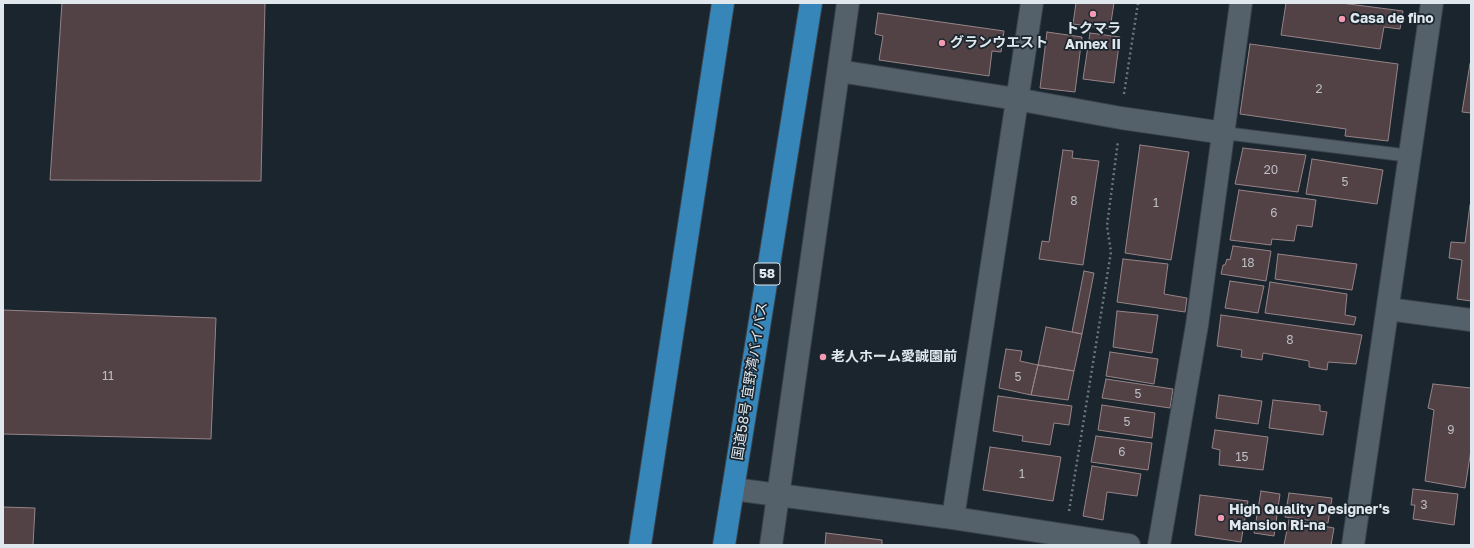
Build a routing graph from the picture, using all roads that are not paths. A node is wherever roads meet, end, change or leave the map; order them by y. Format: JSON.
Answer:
{"nodes":[{"id":1,"x":723,"y":3,"type":"edge"},
{"id":2,"x":811,"y":3,"type":"edge"},
{"id":3,"x":848,"y":3,"type":"edge"},
{"id":4,"x":1032,"y":3,"type":"edge"},
{"id":5,"x":1241,"y":3,"type":"edge"},
{"id":6,"x":1432,"y":3,"type":"edge"},
{"id":7,"x":839,"y":71,"type":"junction"},
{"id":8,"x":1016,"y":99,"type":"junction"},
{"id":9,"x":1224,"y":133,"type":"junction"},
{"id":10,"x":1411,"y":156,"type":"junction"},
{"id":11,"x":1388,"y":308,"type":"junction"},
{"id":12,"x":1471,"y":320,"type":"edge"},
{"id":13,"x":733,"y":489,"type":"junction"},
{"id":14,"x":777,"y":494,"type":"junction"},
{"id":15,"x":953,"y":518,"type":"junction"},
{"id":16,"x":640,"y":545,"type":"edge"},
{"id":17,"x":724,"y":545,"type":"edge"},
{"id":18,"x":771,"y":545,"type":"edge"},
{"id":19,"x":1129,"y":545,"type":"edge"},
{"id":20,"x":1159,"y":545,"type":"edge"},
{"id":21,"x":1353,"y":545,"type":"edge"}],
"edges":[{"from":1,"to":16,"type":"highway"},
{"from":2,"to":13,"type":"highway","name":"国道58号 宜野湾バイパス","number":"58"},
{"from":3,"to":7,"type":"street"},
{"from":4,"to":8,"type":"street"},
{"from":5,"to":9,"type":"street"},
{"from":6,"to":10,"type":"street"},
{"from":7,"to":8,"type":"street"},
{"from":7,"to":14,"type":"street"},
{"from":8,"to":9,"type":"street"},
{"from":8,"to":15,"type":"street"},
{"from":9,"to":10,"type":"lane"},
{"from":9,"to":20,"type":"street"},
{"from":10,"to":11,"type":"street"},
{"from":11,"to":12,"type":"street"},
{"from":11,"to":21,"type":"street"},
{"from":13,"to":14,"type":"street"},
{"from":13,"to":17,"type":"highway","name":"国道58号 宜野湾バイパス","number":"58"},
{"from":14,"to":15,"type":"street"},
{"from":14,"to":18,"type":"street"},
{"from":15,"to":19,"type":"street"}]}
